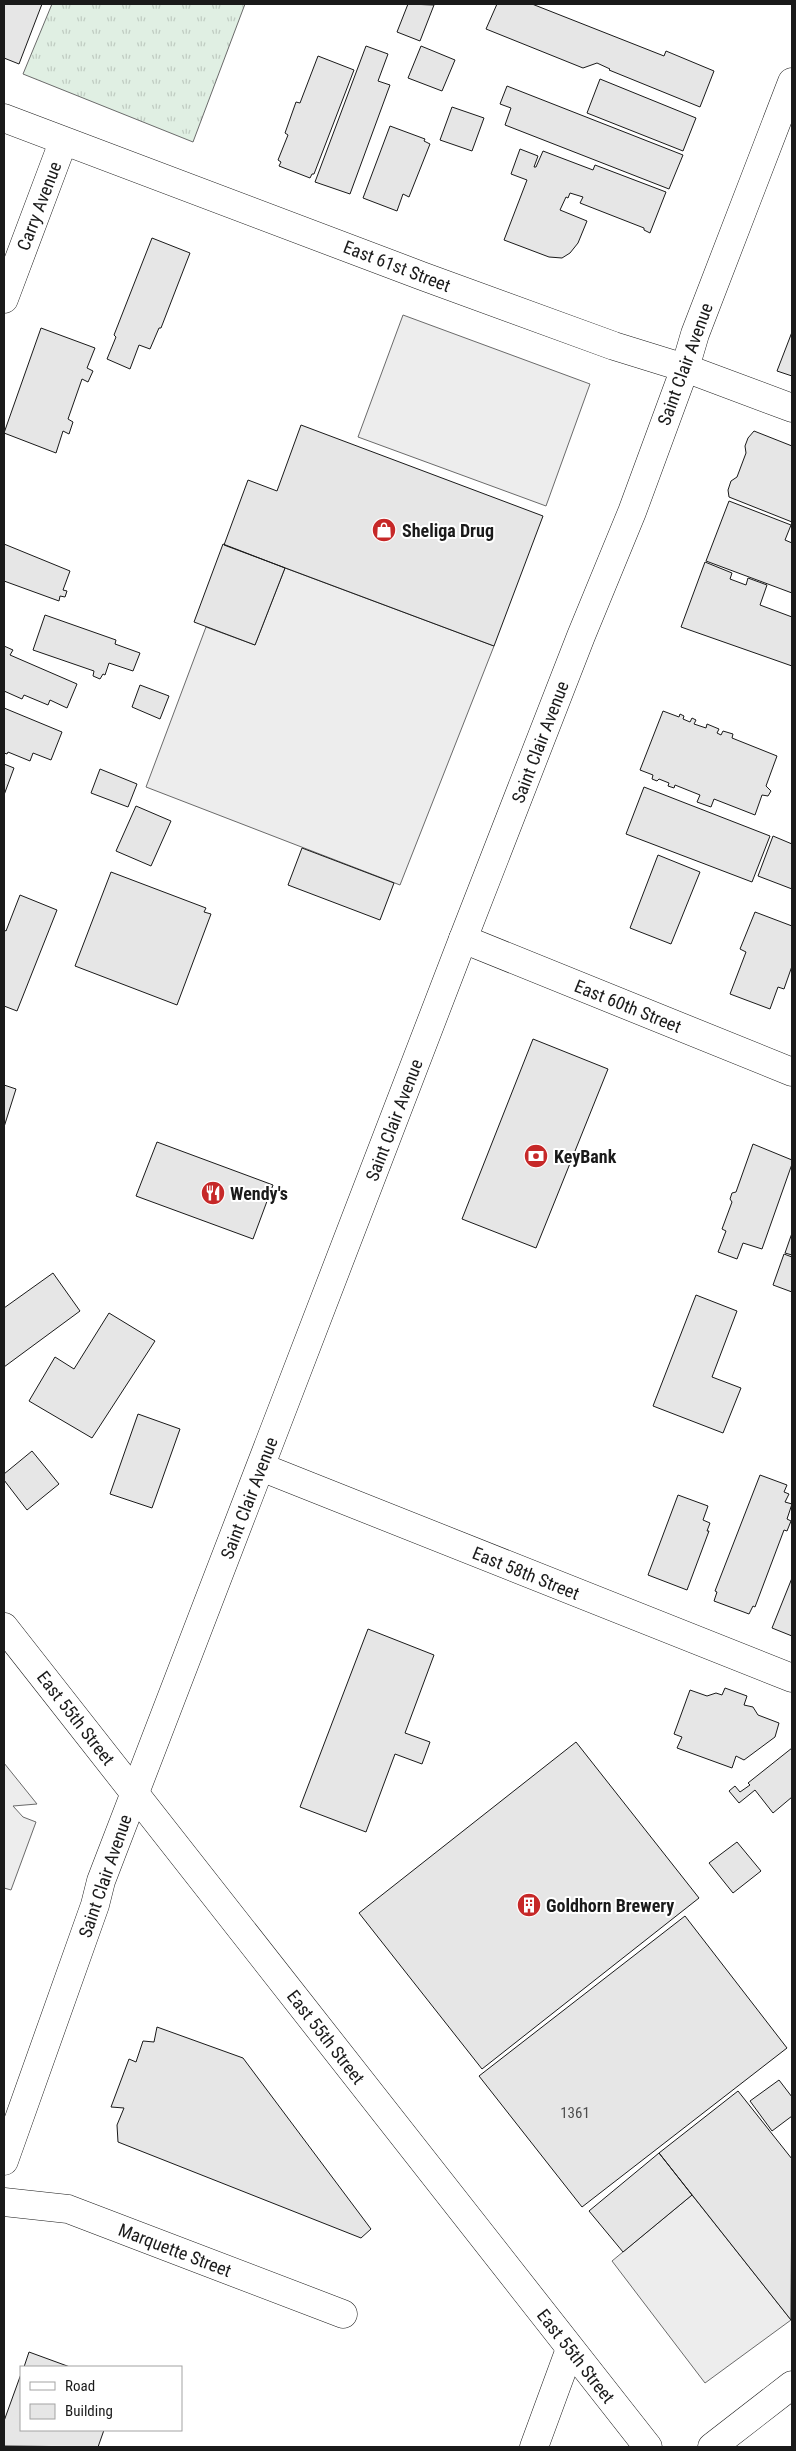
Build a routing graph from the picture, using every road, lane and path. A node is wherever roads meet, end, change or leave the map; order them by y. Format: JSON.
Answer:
{"nodes":[{"id":1,"x":792,"y":82,"type":"edge"},
{"id":2,"x":4,"y":118,"type":"edge"},
{"id":3,"x":64,"y":142,"type":"junction"},
{"id":4,"x":4,"y":299,"type":"edge"},
{"id":5,"x":685,"y":368,"type":"junction"},
{"id":6,"x":792,"y":408,"type":"edge"},
{"id":7,"x":463,"y":939,"type":"junction"},
{"id":8,"x":792,"y":1072,"type":"edge"},
{"id":9,"x":261,"y":1467,"type":"junction"},
{"id":10,"x":4,"y":1627,"type":"edge"},
{"id":11,"x":792,"y":1678,"type":"edge"},
{"id":12,"x":135,"y":1793,"type":"junction"},
{"id":13,"x":4,"y":2161,"type":"edge"},
{"id":14,"x":4,"y":2202,"type":"edge"},
{"id":15,"x":343,"y":2314,"type":"dead end"},
{"id":16,"x":570,"y":2349,"type":"junction"},
{"id":17,"x":792,"y":2385,"type":"edge"},
{"id":18,"x":534,"y":2447,"type":"edge"},
{"id":19,"x":648,"y":2447,"type":"edge"},
{"id":20,"x":712,"y":2447,"type":"edge"}],
"edges":[{"from":1,"to":5,"type":"main road","name":"Saint Clair Avenue"},
{"from":2,"to":3,"type":"main road","name":"East 61st Street"},
{"from":3,"to":4,"type":"main road","name":"Carry Avenue"},
{"from":3,"to":5,"type":"main road","name":"East 61st Street"},
{"from":5,"to":6,"type":"main road","name":"East 61st Street"},
{"from":5,"to":7,"type":"main road","name":"Saint Clair Avenue"},
{"from":7,"to":8,"type":"main road","name":"East 60th Street"},
{"from":7,"to":9,"type":"main road","name":"Saint Clair Avenue"},
{"from":9,"to":11,"type":"main road","name":"East 58th Street"},
{"from":9,"to":12,"type":"main road","name":"Saint Clair Avenue"},
{"from":10,"to":12,"type":"main road","name":"East 55th Street"},
{"from":12,"to":13,"type":"main road","name":"Saint Clair Avenue"},
{"from":12,"to":16,"type":"main road","name":"East 55th Street"},
{"from":14,"to":15,"type":"main road","name":"Marquette Street"},
{"from":16,"to":18,"type":"main road"},
{"from":16,"to":19,"type":"main road","name":"East 55th Street"},
{"from":17,"to":20,"type":"main road"}]}
